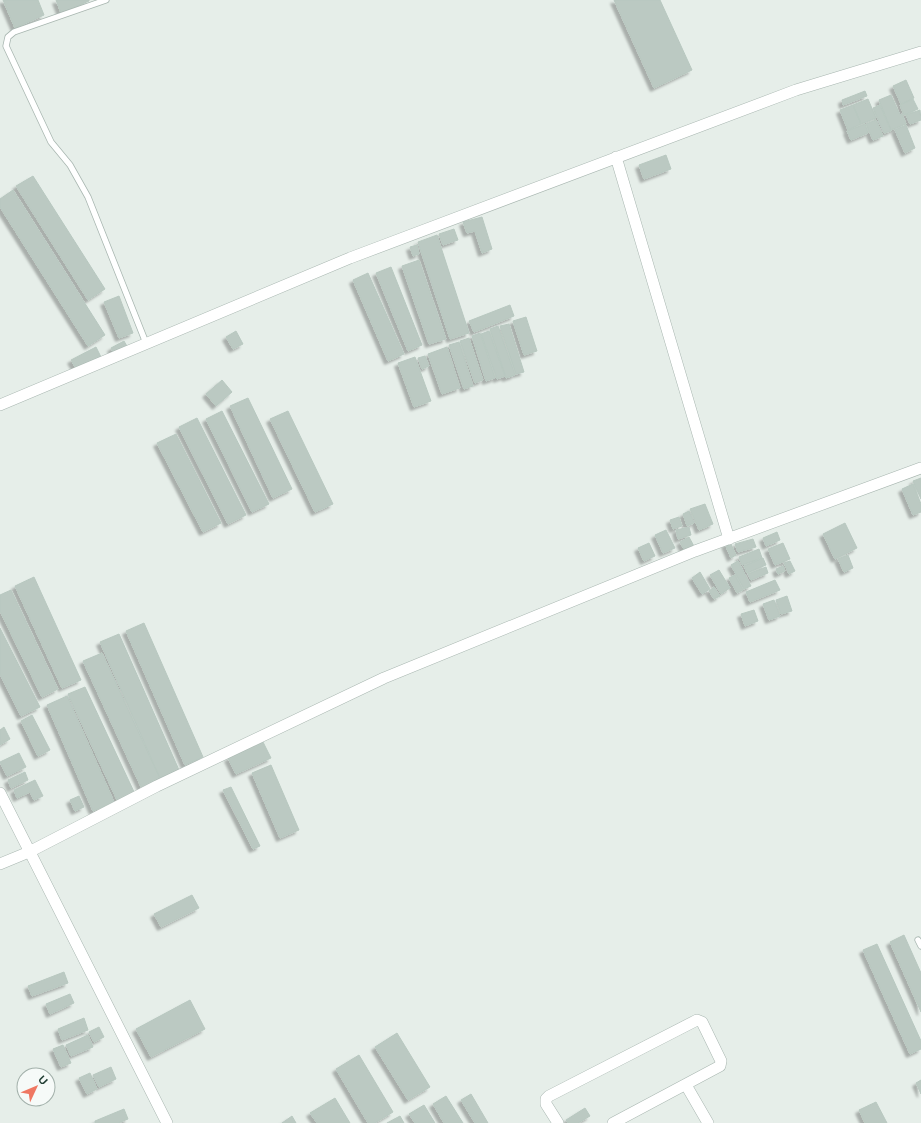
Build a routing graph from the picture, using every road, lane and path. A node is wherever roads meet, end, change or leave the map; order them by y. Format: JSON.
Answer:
{"nodes":[{"id":1,"x":106,"y":0,"type":"edge"},
{"id":2,"x":921,"y":52,"type":"edge"},
{"id":3,"x":616,"y":157,"type":"junction"},
{"id":4,"x":146,"y":343,"type":"junction"},
{"id":5,"x":0,"y":405,"type":"edge"},
{"id":6,"x":921,"y":468,"type":"edge"},
{"id":7,"x":728,"y":539,"type":"junction"},
{"id":8,"x":0,"y":793,"type":"edge"},
{"id":9,"x":30,"y":852,"type":"junction"},
{"id":10,"x":0,"y":864,"type":"edge"},
{"id":11,"x":686,"y":1085,"type":"junction"},
{"id":12,"x":167,"y":1123,"type":"edge"},
{"id":13,"x":558,"y":1123,"type":"edge"},
{"id":14,"x":613,"y":1123,"type":"edge"},
{"id":15,"x":708,"y":1123,"type":"edge"}],
"edges":[{"from":1,"to":4,"type":"lane"},
{"from":2,"to":3,"type":"street"},
{"from":3,"to":4,"type":"street"},
{"from":3,"to":7,"type":"street"},
{"from":4,"to":5,"type":"street"},
{"from":6,"to":7,"type":"street"},
{"from":7,"to":9,"type":"street"},
{"from":8,"to":9,"type":"street"},
{"from":9,"to":10,"type":"street"},
{"from":9,"to":12,"type":"street"},
{"from":11,"to":13,"type":"street"},
{"from":11,"to":14,"type":"street"},
{"from":11,"to":15,"type":"street"}]}
